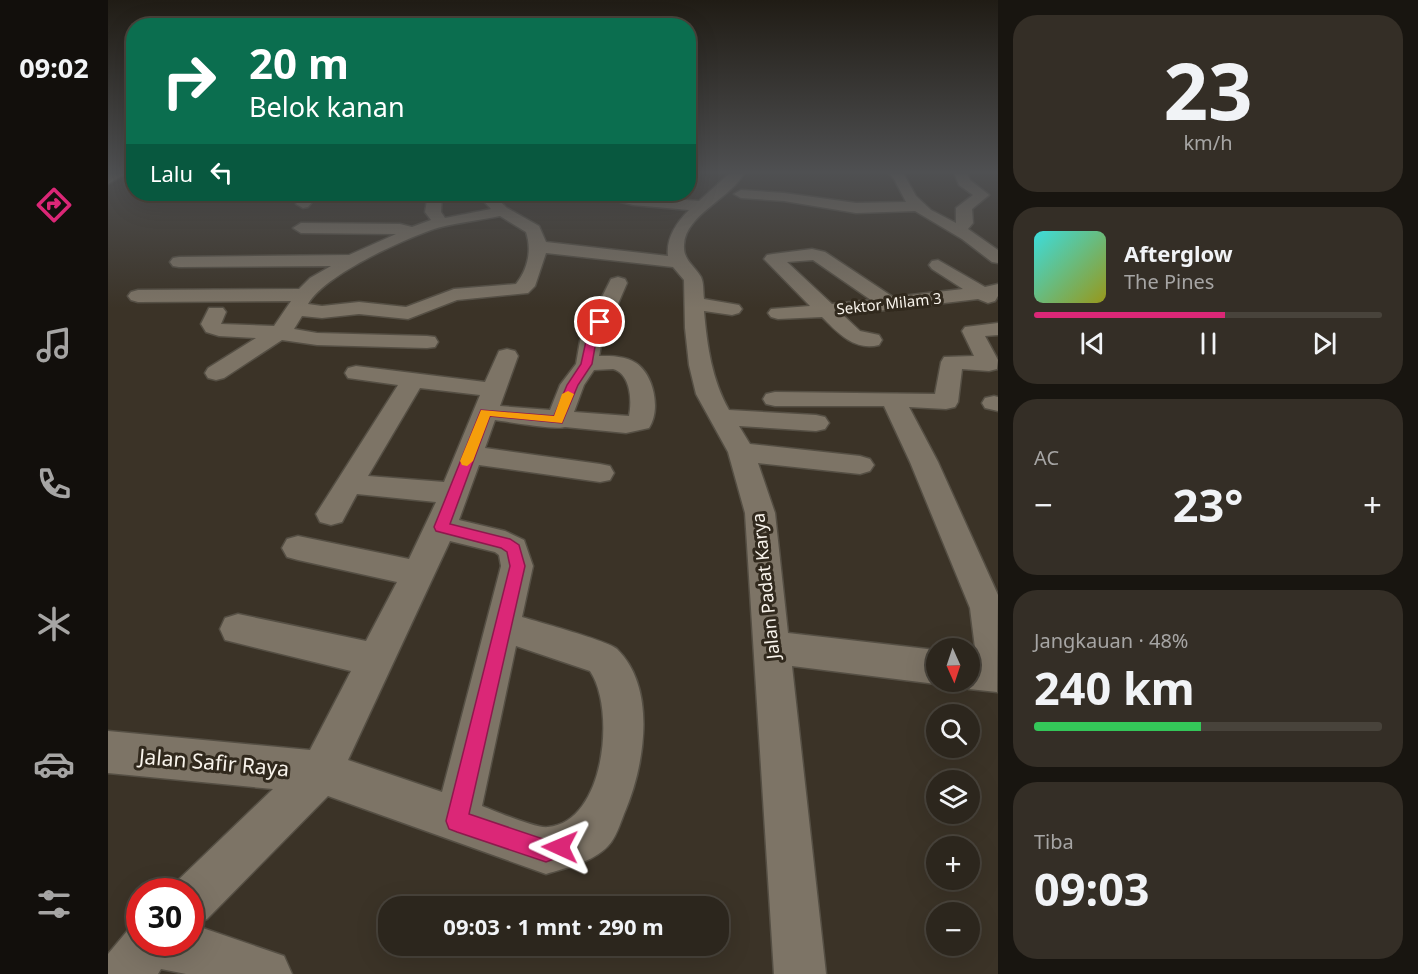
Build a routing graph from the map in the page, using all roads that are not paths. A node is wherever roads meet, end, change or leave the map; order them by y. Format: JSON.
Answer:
{"nodes":[{"id":1,"x":313,"y":216,"type":"edge"},
{"id":2,"x":436,"y":216,"type":"edge"},
{"id":3,"x":474,"y":216,"type":"edge"},
{"id":4,"x":511,"y":216,"type":"edge"},
{"id":5,"x":692,"y":216,"type":"edge"},
{"id":6,"x":933,"y":216,"type":"edge"},
{"id":7,"x":965,"y":216,"type":"edge"},
{"id":8,"x":441,"y":223,"type":"junction"},
{"id":9,"x":959,"y":230,"type":"junction"},
{"id":10,"x":413,"y":232,"type":"junction"},
{"id":11,"x":538,"y":247,"type":"junction"},
{"id":12,"x":998,"y":258,"type":"edge"},
{"id":13,"x":352,"y":260,"type":"junction"},
{"id":14,"x":179,"y":262,"type":"dead end"},
{"id":15,"x":678,"y":262,"type":"junction"},
{"id":16,"x":938,"y":266,"type":"dead end"},
{"id":17,"x":618,"y":283,"type":"dead end"},
{"id":18,"x":993,"y":295,"type":"edge"},
{"id":19,"x":138,"y":296,"type":"dead end"},
{"id":20,"x":301,"y":302,"type":"junction"},
{"id":21,"x":693,"y":304,"type":"junction"},
{"id":22,"x":890,"y":304,"type":"junction"},
{"id":23,"x":732,"y":309,"type":"dead end"},
{"id":24,"x":826,"y":311,"type":"junction"},
{"id":25,"x":216,"y":312,"type":"dead end"},
{"id":26,"x":778,"y":313,"type":"dead end"},
{"id":27,"x":998,"y":329,"type":"edge"},
{"id":28,"x":279,"y":333,"type":"junction"},
{"id":29,"x":871,"y":340,"type":"dead end"},
{"id":30,"x":427,"y":342,"type":"dead end"},
{"id":31,"x":507,"y":356,"type":"dead end"},
{"id":32,"x":587,"y":364,"type":"junction"},
{"id":33,"x":216,"y":373,"type":"dead end"},
{"id":34,"x":356,"y":373,"type":"dead end"},
{"id":35,"x":412,"y":381,"type":"junction"},
{"id":36,"x":776,"y":399,"type":"dead end"},
{"id":37,"x":893,"y":399,"type":"junction"},
{"id":38,"x":490,"y":401,"type":"junction"},
{"id":39,"x":721,"y":417,"type":"junction"},
{"id":40,"x":558,"y":421,"type":"junction"},
{"id":41,"x":816,"y":423,"type":"dead end"},
{"id":42,"x":741,"y":452,"type":"junction"},
{"id":43,"x":469,"y":455,"type":"junction"},
{"id":44,"x":860,"y":465,"type":"dead end"},
{"id":45,"x":600,"y":473,"type":"dead end"},
{"id":46,"x":350,"y":484,"type":"junction"},
{"id":47,"x":454,"y":493,"type":"junction"},
{"id":48,"x":331,"y":514,"type":"dead end"},
{"id":49,"x":441,"y":527,"type":"junction"},
{"id":50,"x":298,"y":548,"type":"dead end"},
{"id":51,"x":418,"y":574,"type":"junction"},
{"id":52,"x":503,"y":626,"type":"junction"},
{"id":53,"x":238,"y":629,"type":"dead end"},
{"id":54,"x":772,"y":647,"type":"junction"},
{"id":55,"x":377,"y":660,"type":"junction"},
{"id":56,"x":926,"y":667,"type":"edge"},
{"id":57,"x":988,"y":686,"type":"edge"},
{"id":58,"x":108,"y":752,"type":"edge"},
{"id":59,"x":321,"y":772,"type":"junction"},
{"id":60,"x":457,"y":821,"type":"junction"},
{"id":61,"x":204,"y":888,"type":"edge"},
{"id":62,"x":204,"y":953,"type":"edge"},
{"id":63,"x":140,"y":956,"type":"edge"},
{"id":64,"x":125,"y":974,"type":"edge"},
{"id":65,"x":266,"y":974,"type":"edge"},
{"id":66,"x":800,"y":974,"type":"edge"}],
"edges":[{"from":1,"to":10,"type":"street"},
{"from":2,"to":8,"type":"street"},
{"from":3,"to":8,"type":"street"},
{"from":4,"to":11,"type":"street"},
{"from":5,"to":15,"type":"street"},
{"from":6,"to":9,"type":"street"},
{"from":7,"to":9,"type":"street"},
{"from":8,"to":10,"type":"street"},
{"from":9,"to":12,"type":"street"},
{"from":10,"to":13,"type":"street"},
{"from":11,"to":15,"type":"street"},
{"from":11,"to":20,"type":"street"},
{"from":13,"to":14,"type":"street"},
{"from":13,"to":20,"type":"street"},
{"from":15,"to":21,"type":"street","name":"Jalan Padat Karya"},
{"from":16,"to":18,"type":"street"},
{"from":17,"to":32,"type":"street"},
{"from":18,"to":22,"type":"street","name":"Sektor Milam 3"},
{"from":19,"to":20,"type":"street"},
{"from":20,"to":28,"type":"street"},
{"from":21,"to":23,"type":"street"},
{"from":21,"to":39,"type":"street","name":"Jalan Padat Karya"},
{"from":22,"to":24,"type":"street","name":"Sektor Milam 3"},
{"from":22,"to":24,"type":"street"},
{"from":24,"to":26,"type":"street","name":"Sektor Milam 3"},
{"from":24,"to":29,"type":"street"},
{"from":25,"to":28,"type":"street"},
{"from":27,"to":37,"type":"street"},
{"from":28,"to":30,"type":"street"},
{"from":28,"to":33,"type":"street"},
{"from":31,"to":38,"type":"street"},
{"from":32,"to":40,"type":"street"},
{"from":32,"to":40,"type":"street"},
{"from":34,"to":35,"type":"street"},
{"from":35,"to":38,"type":"street"},
{"from":35,"to":46,"type":"street"},
{"from":36,"to":37,"type":"street"},
{"from":37,"to":57,"type":"street"},
{"from":38,"to":40,"type":"street"},
{"from":38,"to":43,"type":"street"},
{"from":39,"to":41,"type":"street"},
{"from":39,"to":42,"type":"street","name":"Jalan Padat Karya"},
{"from":42,"to":44,"type":"street"},
{"from":42,"to":54,"type":"street","name":"Jalan Padat Karya"},
{"from":43,"to":45,"type":"street"},
{"from":43,"to":47,"type":"street"},
{"from":46,"to":47,"type":"street"},
{"from":46,"to":48,"type":"street"},
{"from":47,"to":49,"type":"street"},
{"from":49,"to":51,"type":"street"},
{"from":49,"to":52,"type":"street"},
{"from":50,"to":51,"type":"street"},
{"from":51,"to":55,"type":"street"},
{"from":52,"to":60,"type":"street"},
{"from":52,"to":60,"type":"street","name":"Jalan Safir Raya"},
{"from":53,"to":55,"type":"street"},
{"from":54,"to":56,"type":"street"},
{"from":54,"to":66,"type":"street","name":"Jalan Padat Karya"},
{"from":55,"to":59,"type":"street"},
{"from":58,"to":59,"type":"street","name":"Jalan Safir Raya"},
{"from":59,"to":60,"type":"street","name":"Jalan Safir Raya"},
{"from":59,"to":61,"type":"street"},
{"from":62,"to":65,"type":"street"},
{"from":63,"to":64,"type":"street"}]}
